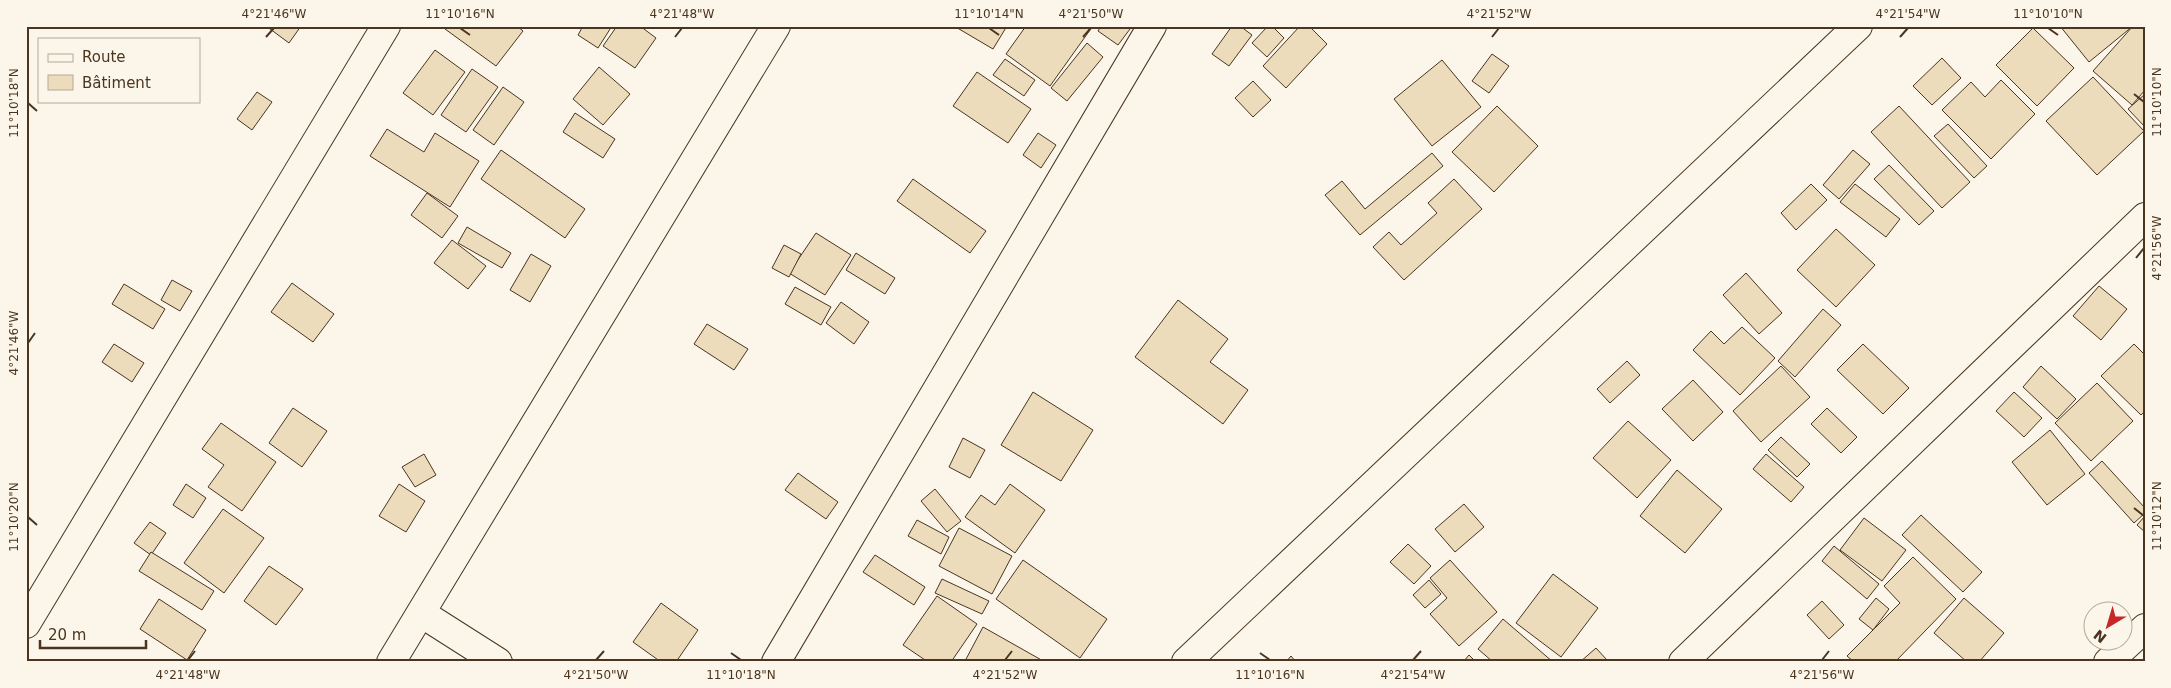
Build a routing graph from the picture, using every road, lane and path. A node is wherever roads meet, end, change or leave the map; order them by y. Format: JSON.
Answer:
{"nodes":[{"id":1,"x":386,"y":26,"type":"edge"},
{"id":2,"x":776,"y":26,"type":"edge"},
{"id":3,"x":1152,"y":26,"type":"edge"},
{"id":4,"x":1858,"y":26,"type":"edge"},
{"id":5,"x":2145,"y":217,"type":"edge"},
{"id":6,"x":421,"y":613,"type":"junction"},
{"id":7,"x":26,"y":624,"type":"edge"},
{"id":8,"x":2145,"y":628,"type":"edge"},
{"id":9,"x":391,"y":662,"type":"edge"},
{"id":10,"x":498,"y":662,"type":"edge"},
{"id":11,"x":776,"y":662,"type":"edge"},
{"id":12,"x":1186,"y":662,"type":"edge"},
{"id":13,"x":1683,"y":662,"type":"edge"},
{"id":14,"x":2108,"y":662,"type":"edge"}],
"edges":[{"from":1,"to":7,"type":"street"},
{"from":2,"to":6,"type":"street"},
{"from":3,"to":11,"type":"street"},
{"from":4,"to":12,"type":"street"},
{"from":5,"to":13,"type":"street"},
{"from":6,"to":9,"type":"street"},
{"from":6,"to":10,"type":"street"},
{"from":8,"to":14,"type":"street"}]}
